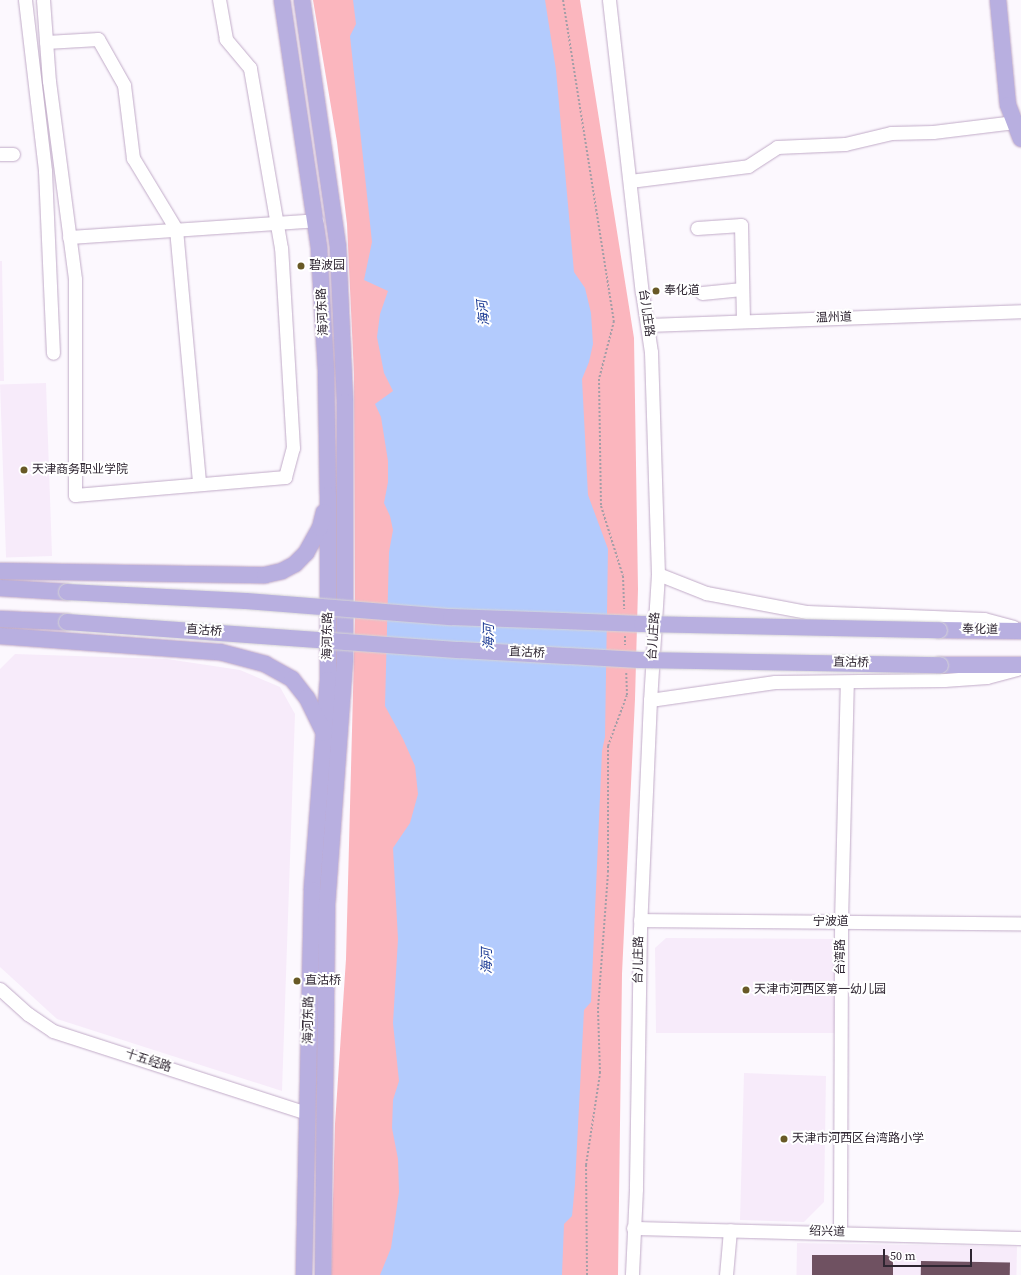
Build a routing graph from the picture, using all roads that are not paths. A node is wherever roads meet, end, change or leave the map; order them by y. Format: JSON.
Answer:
{"nodes":[{"id":1,"x":25,"y":0,"type":"edge"},
{"id":2,"x":43,"y":0,"type":"edge"},
{"id":3,"x":219,"y":0,"type":"edge"},
{"id":4,"x":282,"y":0,"type":"edge"},
{"id":5,"x":302,"y":0,"type":"edge"},
{"id":6,"x":609,"y":0,"type":"edge"},
{"id":7,"x":998,"y":0,"type":"edge"},
{"id":8,"x":46,"y":42,"type":"junction"},
{"id":9,"x":1014,"y":122,"type":"junction"},
{"id":10,"x":1021,"y":139,"type":"edge"},
{"id":11,"x":630,"y":181,"type":"junction"},
{"id":12,"x":316,"y":220,"type":"junction"},
{"id":13,"x":276,"y":221,"type":"junction"},
{"id":14,"x":697,"y":228,"type":"dead end"},
{"id":15,"x":176,"y":229,"type":"junction"},
{"id":16,"x":69,"y":237,"type":"junction"},
{"id":17,"x":742,"y":289,"type":"junction"},
{"id":18,"x":702,"y":292,"type":"dead end"},
{"id":19,"x":1021,"y":311,"type":"edge"},
{"id":20,"x":743,"y":321,"type":"junction"},
{"id":21,"x":648,"y":325,"type":"junction"},
{"id":22,"x":53,"y":353,"type":"dead end"},
{"id":23,"x":199,"y":484,"type":"junction"},
{"id":24,"x":328,"y":495,"type":"junction"},
{"id":25,"x":0,"y":571,"type":"edge"},
{"id":26,"x":658,"y":574,"type":"junction"},
{"id":27,"x":0,"y":588,"type":"edge"},
{"id":28,"x":0,"y":619,"type":"edge"},
{"id":29,"x":1021,"y":630,"type":"edge"},
{"id":30,"x":0,"y":636,"type":"edge"},
{"id":31,"x":1021,"y":667,"type":"edge"},
{"id":32,"x":847,"y":682,"type":"junction"},
{"id":33,"x":650,"y":700,"type":"junction"},
{"id":34,"x":324,"y":733,"type":"junction"},
{"id":35,"x":640,"y":920,"type":"junction"},
{"id":36,"x":842,"y":922,"type":"junction"},
{"id":37,"x":1021,"y":923,"type":"edge"},
{"id":38,"x":0,"y":989,"type":"edge"},
{"id":39,"x":307,"y":1113,"type":"junction"},
{"id":40,"x":633,"y":1228,"type":"junction"},
{"id":41,"x":730,"y":1230,"type":"junction"},
{"id":42,"x":840,"y":1232,"type":"junction"},
{"id":43,"x":1021,"y":1238,"type":"edge"},
{"id":44,"x":304,"y":1275,"type":"edge"},
{"id":45,"x":323,"y":1275,"type":"edge"},
{"id":46,"x":632,"y":1275,"type":"edge"},
{"id":47,"x":726,"y":1275,"type":"edge"}],
"edges":[{"from":1,"to":22,"type":"street"},
{"from":2,"to":8,"type":"street"},
{"from":3,"to":13,"type":"street"},
{"from":4,"to":12,"type":"main road","name":"海河东路"},
{"from":5,"to":45,"type":"main road","name":"海河东路"},
{"from":6,"to":11,"type":"street","name":"台儿庄路"},
{"from":7,"to":9,"type":"main road"},
{"from":8,"to":15,"type":"street"},
{"from":8,"to":16,"type":"street"},
{"from":9,"to":10,"type":"main road"},
{"from":9,"to":11,"type":"street"},
{"from":11,"to":21,"type":"street","name":"台儿庄路"},
{"from":12,"to":13,"type":"street"},
{"from":12,"to":24,"type":"main road","name":"海河东路"},
{"from":13,"to":15,"type":"street"},
{"from":13,"to":23,"type":"street"},
{"from":14,"to":17,"type":"street"},
{"from":15,"to":16,"type":"street"},
{"from":15,"to":23,"type":"street"},
{"from":16,"to":23,"type":"street"},
{"from":17,"to":18,"type":"street"},
{"from":17,"to":20,"type":"street"},
{"from":19,"to":20,"type":"street","name":"温州道"},
{"from":20,"to":21,"type":"street","name":"温州道"},
{"from":21,"to":26,"type":"street","name":"台儿庄路"},
{"from":24,"to":25,"type":"main road"},
{"from":24,"to":34,"type":"main road","name":"海河东路"},
{"from":26,"to":29,"type":"street"},
{"from":26,"to":33,"type":"street","name":"台儿庄路"},
{"from":27,"to":29,"type":"main road","name":"奉化道","bridge":true},
{"from":28,"to":31,"type":"main road","name":"直沽桥","bridge":true},
{"from":30,"to":34,"type":"main road"},
{"from":31,"to":32,"type":"street"},
{"from":32,"to":33,"type":"street"},
{"from":32,"to":36,"type":"street","name":"台湾路"},
{"from":33,"to":35,"type":"street","name":"台儿庄路"},
{"from":34,"to":39,"type":"main road","name":"海河东路"},
{"from":35,"to":36,"type":"street","name":"宁波道"},
{"from":35,"to":40,"type":"street","name":"台儿庄路"},
{"from":36,"to":37,"type":"street","name":"宁波道"},
{"from":36,"to":42,"type":"street","name":"台湾路"},
{"from":38,"to":39,"type":"street","name":"十五经路"},
{"from":39,"to":44,"type":"main road","name":"海河东路"},
{"from":40,"to":41,"type":"street","name":"绍兴道"},
{"from":40,"to":46,"type":"street","name":"台儿庄路"},
{"from":41,"to":42,"type":"street","name":"绍兴道"},
{"from":41,"to":47,"type":"street"},
{"from":42,"to":43,"type":"street","name":"绍兴道"}]}
